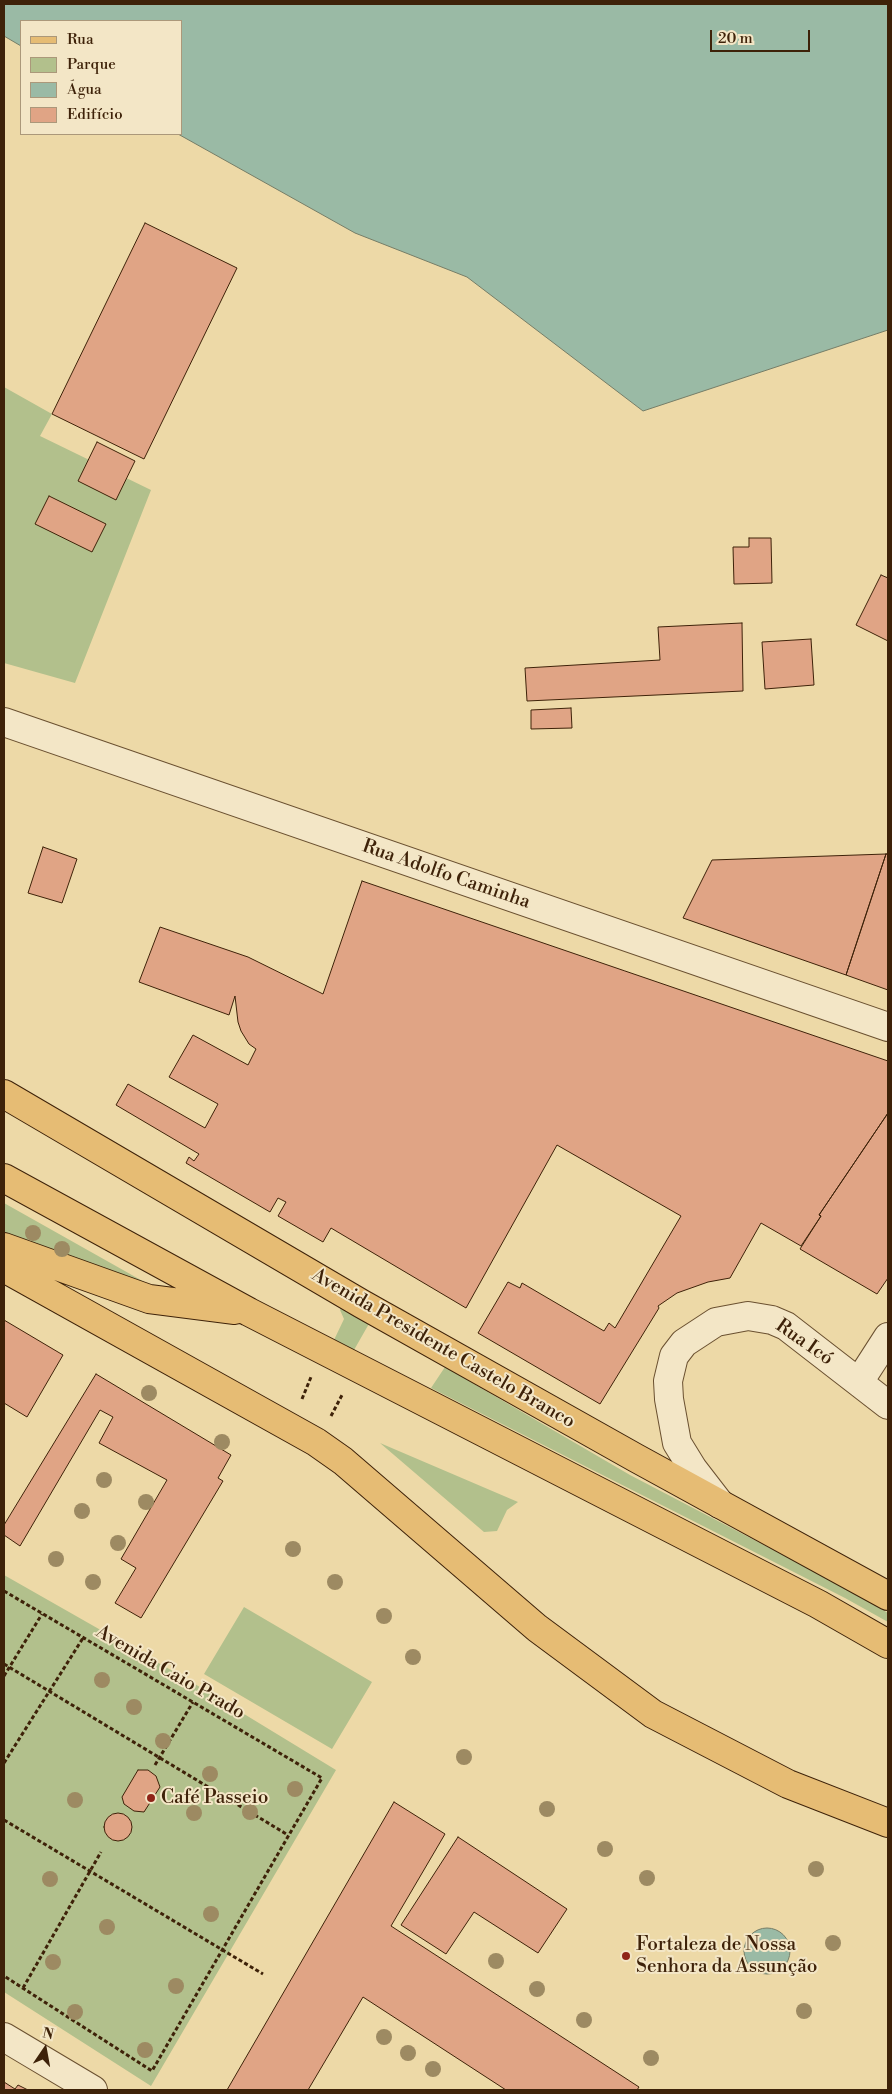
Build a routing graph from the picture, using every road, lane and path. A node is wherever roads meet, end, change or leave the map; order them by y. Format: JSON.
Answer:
{"nodes":[{"id":1,"x":4,"y":722,"type":"edge"},
{"id":2,"x":888,"y":1027,"type":"edge"},
{"id":3,"x":4,"y":1094,"type":"edge"},
{"id":4,"x":4,"y":1178,"type":"edge"},
{"id":5,"x":4,"y":1247,"type":"edge"},
{"id":6,"x":4,"y":1268,"type":"edge"},
{"id":7,"x":249,"y":1312,"type":"junction"},
{"id":8,"x":888,"y":1337,"type":"edge"},
{"id":9,"x":324,"y":1350,"type":"junction"},
{"id":10,"x":859,"y":1382,"type":"junction"},
{"id":11,"x":343,"y":1394,"type":"dead end"},
{"id":12,"x":888,"y":1405,"type":"edge"},
{"id":13,"x":321,"y":1432,"type":"junction"},
{"id":14,"x":720,"y":1504,"type":"junction"},
{"id":15,"x":4,"y":1591,"type":"edge"},
{"id":16,"x":888,"y":1596,"type":"edge"},
{"id":17,"x":42,"y":1614,"type":"junction"},
{"id":18,"x":83,"y":1638,"type":"junction"},
{"id":19,"x":888,"y":1644,"type":"edge"},
{"id":20,"x":4,"y":1664,"type":"edge"},
{"id":21,"x":9,"y":1667,"type":"junction"},
{"id":22,"x":4,"y":1676,"type":"edge"},
{"id":23,"x":49,"y":1691,"type":"junction"},
{"id":24,"x":193,"y":1702,"type":"junction"},
{"id":25,"x":159,"y":1758,"type":"junction"},
{"id":26,"x":4,"y":1763,"type":"edge"},
{"id":27,"x":155,"y":1765,"type":"dead end"},
{"id":28,"x":4,"y":1820,"type":"edge"},
{"id":29,"x":888,"y":1822,"type":"edge"},
{"id":30,"x":288,"y":1835,"type":"junction"},
{"id":31,"x":101,"y":1852,"type":"dead end"},
{"id":32,"x":90,"y":1871,"type":"junction"},
{"id":33,"x":222,"y":1949,"type":"junction"},
{"id":34,"x":263,"y":1974,"type":"dead end"},
{"id":35,"x":4,"y":1976,"type":"edge"},
{"id":36,"x":22,"y":1988,"type":"junction"},
{"id":37,"x":4,"y":2036,"type":"edge"},
{"id":38,"x":93,"y":2090,"type":"edge"}],
"edges":[{"from":1,"to":2,"type":"street","name":"Rua Adolfo Caminha"},
{"from":3,"to":14,"type":"main road","name":"Avenida Presidente Castelo Branco"},
{"from":4,"to":7,"type":"main road"},
{"from":5,"to":7,"type":"main road"},
{"from":6,"to":13,"type":"main road"},
{"from":7,"to":9,"type":"main road"},
{"from":8,"to":10,"type":"street"},
{"from":9,"to":13,"type":"path"},
{"from":9,"to":19,"type":"main road"},
{"from":10,"to":12,"type":"street","name":"Rua Icó"},
{"from":10,"to":14,"type":"street","name":"Rua Icó"},
{"from":11,"to":13,"type":"path"},
{"from":13,"to":29,"type":"main road"},
{"from":14,"to":16,"type":"main road","name":"Avenida Presidente Castelo Branco"},
{"from":15,"to":17,"type":"path","name":"Avenida Caio Prado"},
{"from":17,"to":18,"type":"path","name":"Avenida Caio Prado"},
{"from":17,"to":21,"type":"path"},
{"from":18,"to":23,"type":"path"},
{"from":18,"to":24,"type":"path","name":"Avenida Caio Prado"},
{"from":20,"to":21,"type":"path"},
{"from":21,"to":22,"type":"path"},
{"from":21,"to":23,"type":"path"},
{"from":23,"to":25,"type":"path"},
{"from":23,"to":26,"type":"path"},
{"from":24,"to":25,"type":"path"},
{"from":24,"to":30,"type":"path","name":"Avenida Caio Prado"},
{"from":25,"to":27,"type":"path"},
{"from":25,"to":30,"type":"path"},
{"from":28,"to":32,"type":"path"},
{"from":30,"to":33,"type":"path"},
{"from":31,"to":32,"type":"path"},
{"from":32,"to":33,"type":"path"},
{"from":32,"to":36,"type":"path"},
{"from":33,"to":34,"type":"path"},
{"from":33,"to":36,"type":"path"},
{"from":35,"to":36,"type":"path"},
{"from":37,"to":38,"type":"street"}]}
